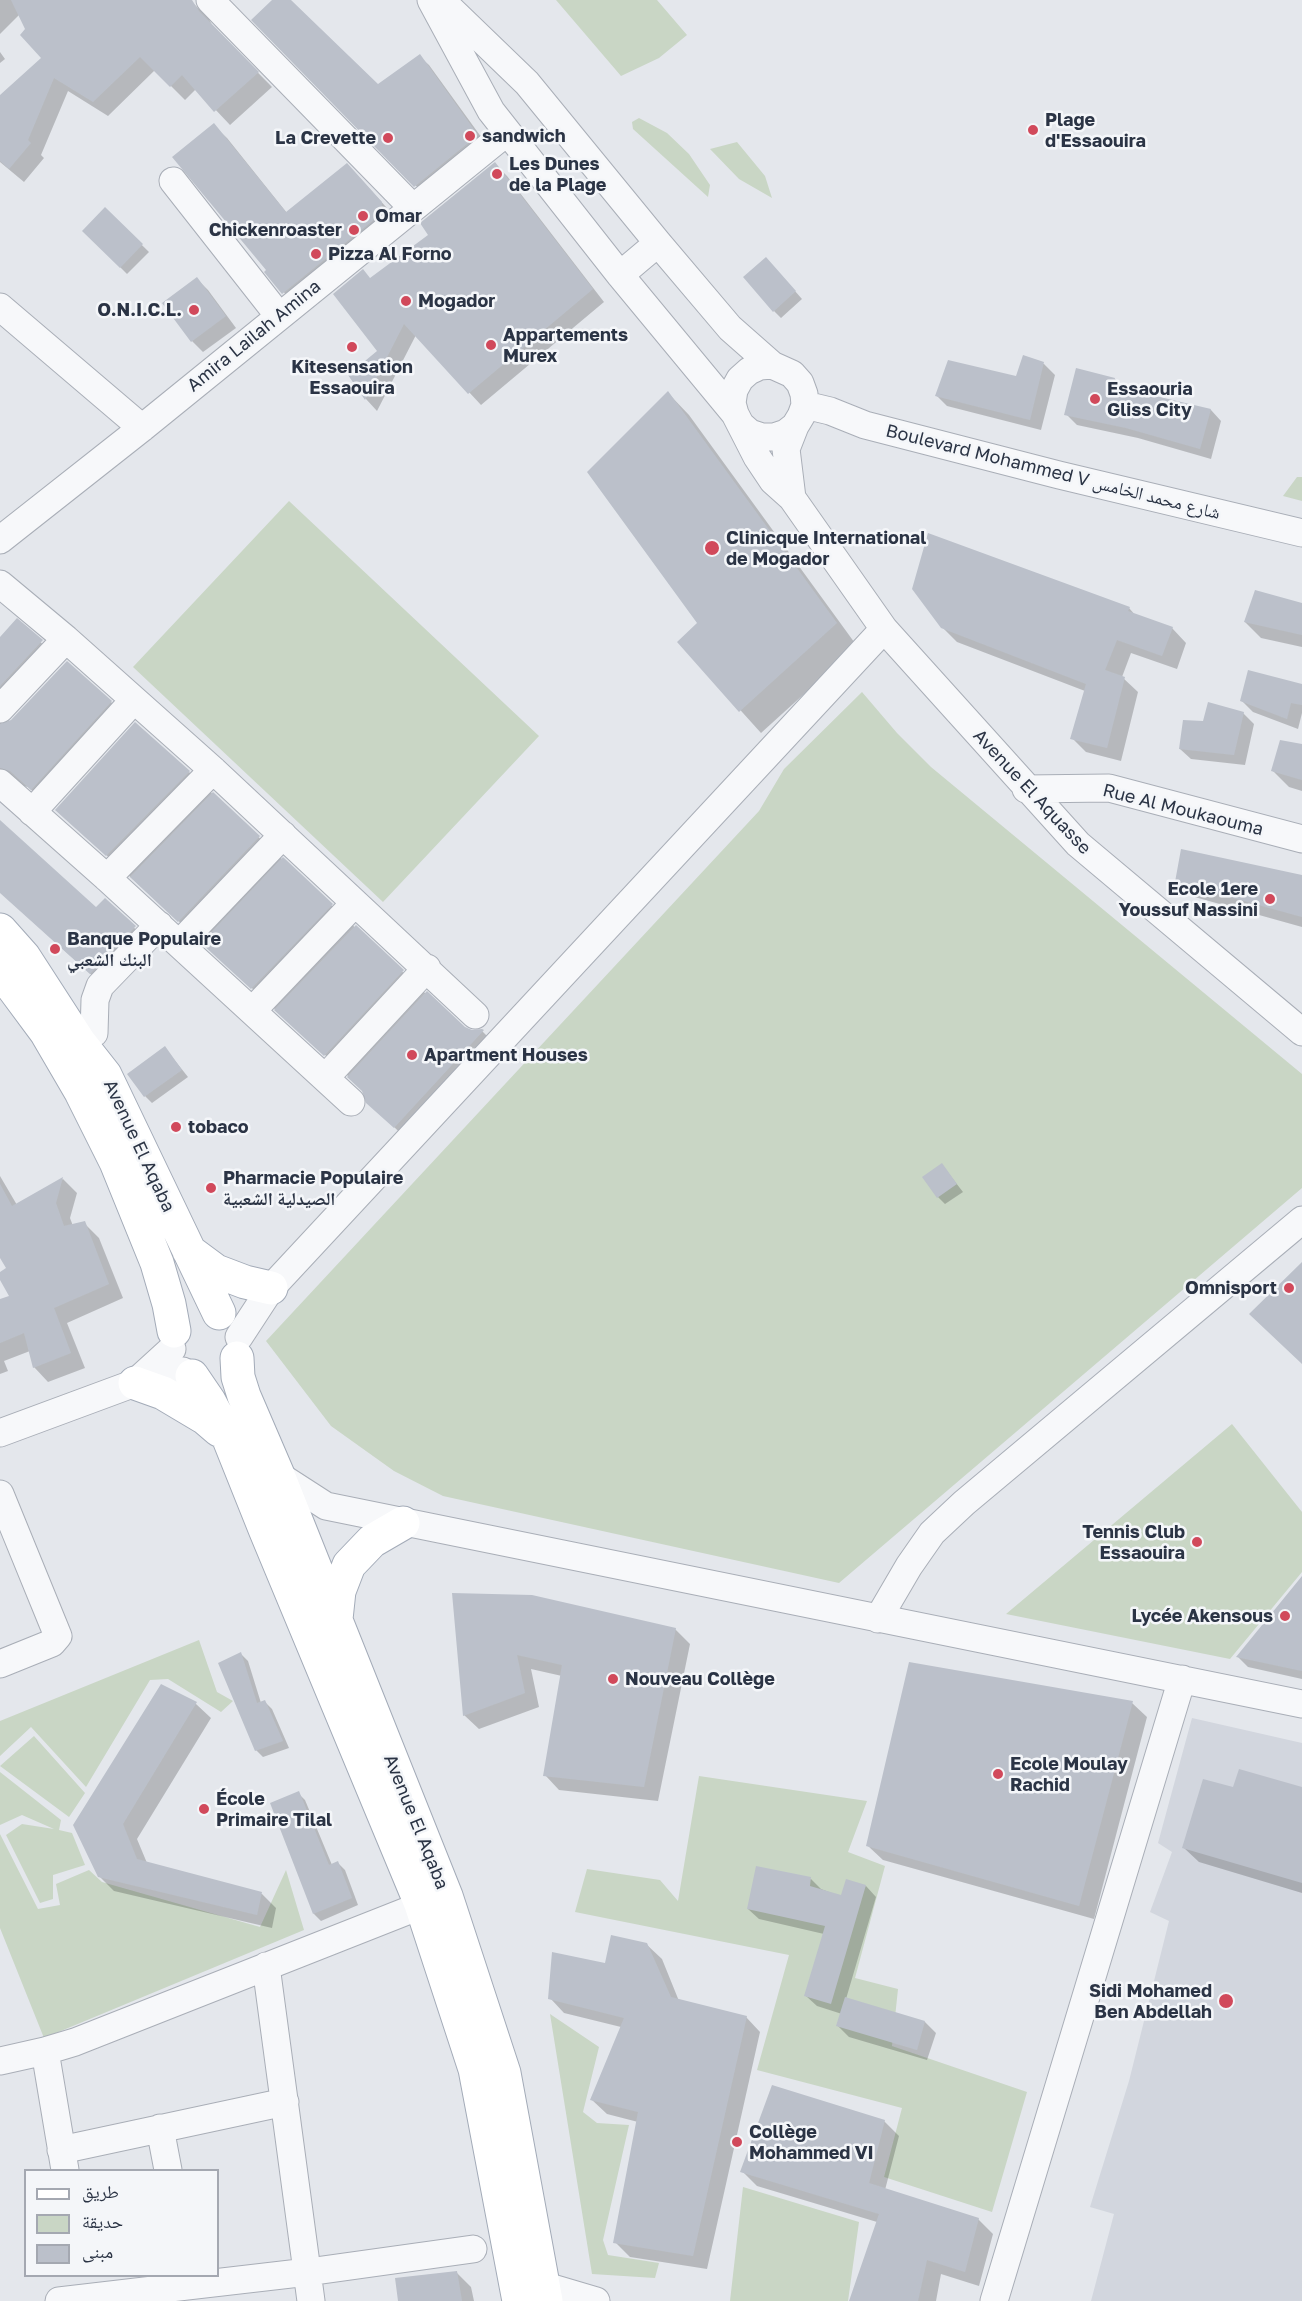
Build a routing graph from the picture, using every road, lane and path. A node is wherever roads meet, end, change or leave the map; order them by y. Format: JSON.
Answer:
{"nodes":[{"id":1,"x":210,"y":0,"type":"edge"},
{"id":2,"x":431,"y":0,"type":"edge"},
{"id":3,"x":441,"y":0,"type":"edge"},
{"id":4,"x":507,"y":132,"type":"junction"},
{"id":5,"x":173,"y":181,"type":"dead end"},
{"id":6,"x":413,"y":208,"type":"junction"},
{"id":7,"x":657,"y":243,"type":"junction"},
{"id":8,"x":620,"y":275,"type":"junction"},
{"id":9,"x":0,"y":307,"type":"edge"},
{"id":10,"x":279,"y":316,"type":"junction"},
{"id":11,"x":772,"y":365,"type":"junction"},
{"id":12,"x":800,"y":416,"type":"junction"},
{"id":13,"x":738,"y":420,"type":"junction"},
{"id":14,"x":141,"y":428,"type":"junction"},
{"id":15,"x":797,"y":506,"type":"junction"},
{"id":16,"x":1302,"y":533,"type":"edge"},
{"id":17,"x":0,"y":540,"type":"edge"},
{"id":18,"x":0,"y":584,"type":"edge"},
{"id":19,"x":884,"y":629,"type":"junction"},
{"id":20,"x":66,"y":639,"type":"junction"},
{"id":21,"x":134,"y":700,"type":"junction"},
{"id":22,"x":0,"y":709,"type":"edge"},
{"id":23,"x":213,"y":771,"type":"junction"},
{"id":24,"x":0,"y":783,"type":"edge"},
{"id":25,"x":1026,"y":789,"type":"junction"},
{"id":26,"x":32,"y":812,"type":"junction"},
{"id":27,"x":283,"y":835,"type":"junction"},
{"id":28,"x":1302,"y":839,"type":"edge"},
{"id":29,"x":107,"y":878,"type":"junction"},
{"id":30,"x":355,"y":903,"type":"junction"},
{"id":31,"x":159,"y":926,"type":"junction"},
{"id":32,"x":0,"y":930,"type":"edge"},
{"id":33,"x":179,"y":944,"type":"junction"},
{"id":34,"x":427,"y":968,"type":"junction"},
{"id":35,"x":0,"y":970,"type":"edge"},
{"id":36,"x":252,"y":1011,"type":"junction"},
{"id":37,"x":475,"y":1015,"type":"dead end"},
{"id":38,"x":1302,"y":1032,"type":"edge"},
{"id":39,"x":79,"y":1042,"type":"junction"},
{"id":40,"x":325,"y":1078,"type":"junction"},
{"id":41,"x":351,"y":1102,"type":"dead end"},
{"id":42,"x":1302,"y":1220,"type":"edge"},
{"id":43,"x":188,"y":1250,"type":"junction"},
{"id":44,"x":271,"y":1288,"type":"junction"},
{"id":45,"x":231,"y":1332,"type":"junction"},
{"id":46,"x":180,"y":1357,"type":"junction"},
{"id":47,"x":135,"y":1383,"type":"junction"},
{"id":48,"x":0,"y":1433,"type":"edge"},
{"id":49,"x":230,"y":1439,"type":"junction"},
{"id":50,"x":278,"y":1474,"type":"junction"},
{"id":51,"x":249,"y":1487,"type":"junction"},
{"id":52,"x":0,"y":1494,"type":"edge"},
{"id":53,"x":326,"y":1506,"type":"junction"},
{"id":54,"x":295,"y":1518,"type":"junction"},
{"id":55,"x":402,"y":1523,"type":"junction"},
{"id":56,"x":265,"y":1529,"type":"junction"},
{"id":57,"x":336,"y":1619,"type":"junction"},
{"id":58,"x":878,"y":1619,"type":"junction"},
{"id":59,"x":0,"y":1664,"type":"edge"},
{"id":60,"x":1182,"y":1679,"type":"junction"},
{"id":61,"x":1302,"y":1704,"type":"edge"},
{"id":62,"x":434,"y":1900,"type":"junction"},
{"id":63,"x":266,"y":1966,"type":"junction"},
{"id":64,"x":45,"y":2051,"type":"junction"},
{"id":65,"x":0,"y":2061,"type":"edge"},
{"id":66,"x":285,"y":2102,"type":"junction"},
{"id":67,"x":160,"y":2128,"type":"junction"},
{"id":68,"x":63,"y":2160,"type":"edge"},
{"id":69,"x":168,"y":2169,"type":"edge"},
{"id":70,"x":473,"y":2248,"type":"dead end"},
{"id":71,"x":308,"y":2272,"type":"junction"},
{"id":72,"x":74,"y":2291,"type":"edge"},
{"id":73,"x":531,"y":2291,"type":"edge"},
{"id":74,"x":311,"y":2301,"type":"edge"},
{"id":75,"x":596,"y":2301,"type":"edge"},
{"id":76,"x":994,"y":2301,"type":"edge"}],
"edges":[{"from":1,"to":6,"type":"street"},
{"from":2,"to":4,"type":"street"},
{"from":3,"to":7,"type":"street"},
{"from":4,"to":6,"type":"street","name":"Amira Lailah Amina"},
{"from":4,"to":8,"type":"street"},
{"from":5,"to":10,"type":"street"},
{"from":6,"to":10,"type":"street","name":"Amira Lailah Amina"},
{"from":7,"to":8,"type":"street"},
{"from":7,"to":11,"type":"street"},
{"from":8,"to":13,"type":"street"},
{"from":9,"to":14,"type":"street"},
{"from":10,"to":14,"type":"street","name":"Amira Lailah Amina"},
{"from":11,"to":12,"type":"street"},
{"from":11,"to":13,"type":"street"},
{"from":12,"to":13,"type":"street"},
{"from":12,"to":15,"type":"street"},
{"from":12,"to":16,"type":"street","name":"Boulevard Mohammed V شارع محمد الخامس"},
{"from":13,"to":15,"type":"street"},
{"from":14,"to":17,"type":"street","name":"Amira Lailah Amina"},
{"from":15,"to":19,"type":"street","name":"Avenue El Aquasse"},
{"from":18,"to":20,"type":"street"},
{"from":19,"to":25,"type":"street","name":"Avenue El Aquasse"},
{"from":19,"to":44,"type":"street"},
{"from":20,"to":21,"type":"street"},
{"from":20,"to":22,"type":"street"},
{"from":21,"to":23,"type":"street"},
{"from":21,"to":26,"type":"street"},
{"from":23,"to":27,"type":"street"},
{"from":23,"to":29,"type":"street"},
{"from":24,"to":26,"type":"street"},
{"from":25,"to":28,"type":"street","name":"Rue Al Moukaouma"},
{"from":25,"to":38,"type":"street","name":"Avenue El Aquasse"},
{"from":26,"to":29,"type":"street"},
{"from":27,"to":30,"type":"street"},
{"from":27,"to":33,"type":"street"},
{"from":29,"to":31,"type":"street"},
{"from":30,"to":34,"type":"street"},
{"from":30,"to":36,"type":"street"},
{"from":31,"to":33,"type":"street"},
{"from":31,"to":39,"type":"street"},
{"from":32,"to":39,"type":"main road","name":"Avenue El Aqaba"},
{"from":33,"to":36,"type":"street"},
{"from":34,"to":37,"type":"street"},
{"from":34,"to":40,"type":"street"},
{"from":35,"to":46,"type":"main road","name":"Avenue El Aqaba"},
{"from":36,"to":40,"type":"street"},
{"from":39,"to":43,"type":"main road","name":"Avenue El Aqaba"},
{"from":40,"to":41,"type":"street"},
{"from":42,"to":58,"type":"street"},
{"from":43,"to":44,"type":"main road"},
{"from":43,"to":45,"type":"main road","name":"Avenue El Aqaba"},
{"from":44,"to":45,"type":"street"},
{"from":45,"to":46,"type":"main road"},
{"from":45,"to":46,"type":"main road"},
{"from":45,"to":50,"type":"main road","name":"Avenue El Aqaba"},
{"from":46,"to":47,"type":"street"},
{"from":46,"to":49,"type":"main road","name":"Avenue El Aqaba"},
{"from":47,"to":48,"type":"street"},
{"from":47,"to":49,"type":"main road"},
{"from":49,"to":51,"type":"main road","name":"Avenue El Aqaba"},
{"from":50,"to":51,"type":"street"},
{"from":50,"to":53,"type":"street"},
{"from":50,"to":54,"type":"main road","name":"Avenue El Aqaba"},
{"from":51,"to":56,"type":"main road","name":"Avenue El Aqaba"},
{"from":52,"to":59,"type":"street"},
{"from":53,"to":54,"type":"street"},
{"from":53,"to":55,"type":"street"},
{"from":54,"to":56,"type":"street"},
{"from":54,"to":57,"type":"main road","name":"Avenue El Aqaba"},
{"from":55,"to":57,"type":"main road"},
{"from":55,"to":58,"type":"street"},
{"from":56,"to":62,"type":"main road","name":"Avenue El Aqaba"},
{"from":57,"to":62,"type":"main road","name":"Avenue El Aqaba"},
{"from":58,"to":60,"type":"street"},
{"from":60,"to":61,"type":"street"},
{"from":60,"to":76,"type":"street"},
{"from":62,"to":63,"type":"street"},
{"from":62,"to":73,"type":"main road","name":"Avenue El Aqaba"},
{"from":63,"to":64,"type":"street"},
{"from":63,"to":66,"type":"street"},
{"from":64,"to":65,"type":"street"},
{"from":64,"to":68,"type":"street"},
{"from":66,"to":67,"type":"street"},
{"from":66,"to":71,"type":"street"},
{"from":67,"to":68,"type":"street"},
{"from":67,"to":69,"type":"street"},
{"from":70,"to":71,"type":"street"},
{"from":71,"to":72,"type":"street"},
{"from":71,"to":74,"type":"street"},
{"from":73,"to":75,"type":"street"}]}
